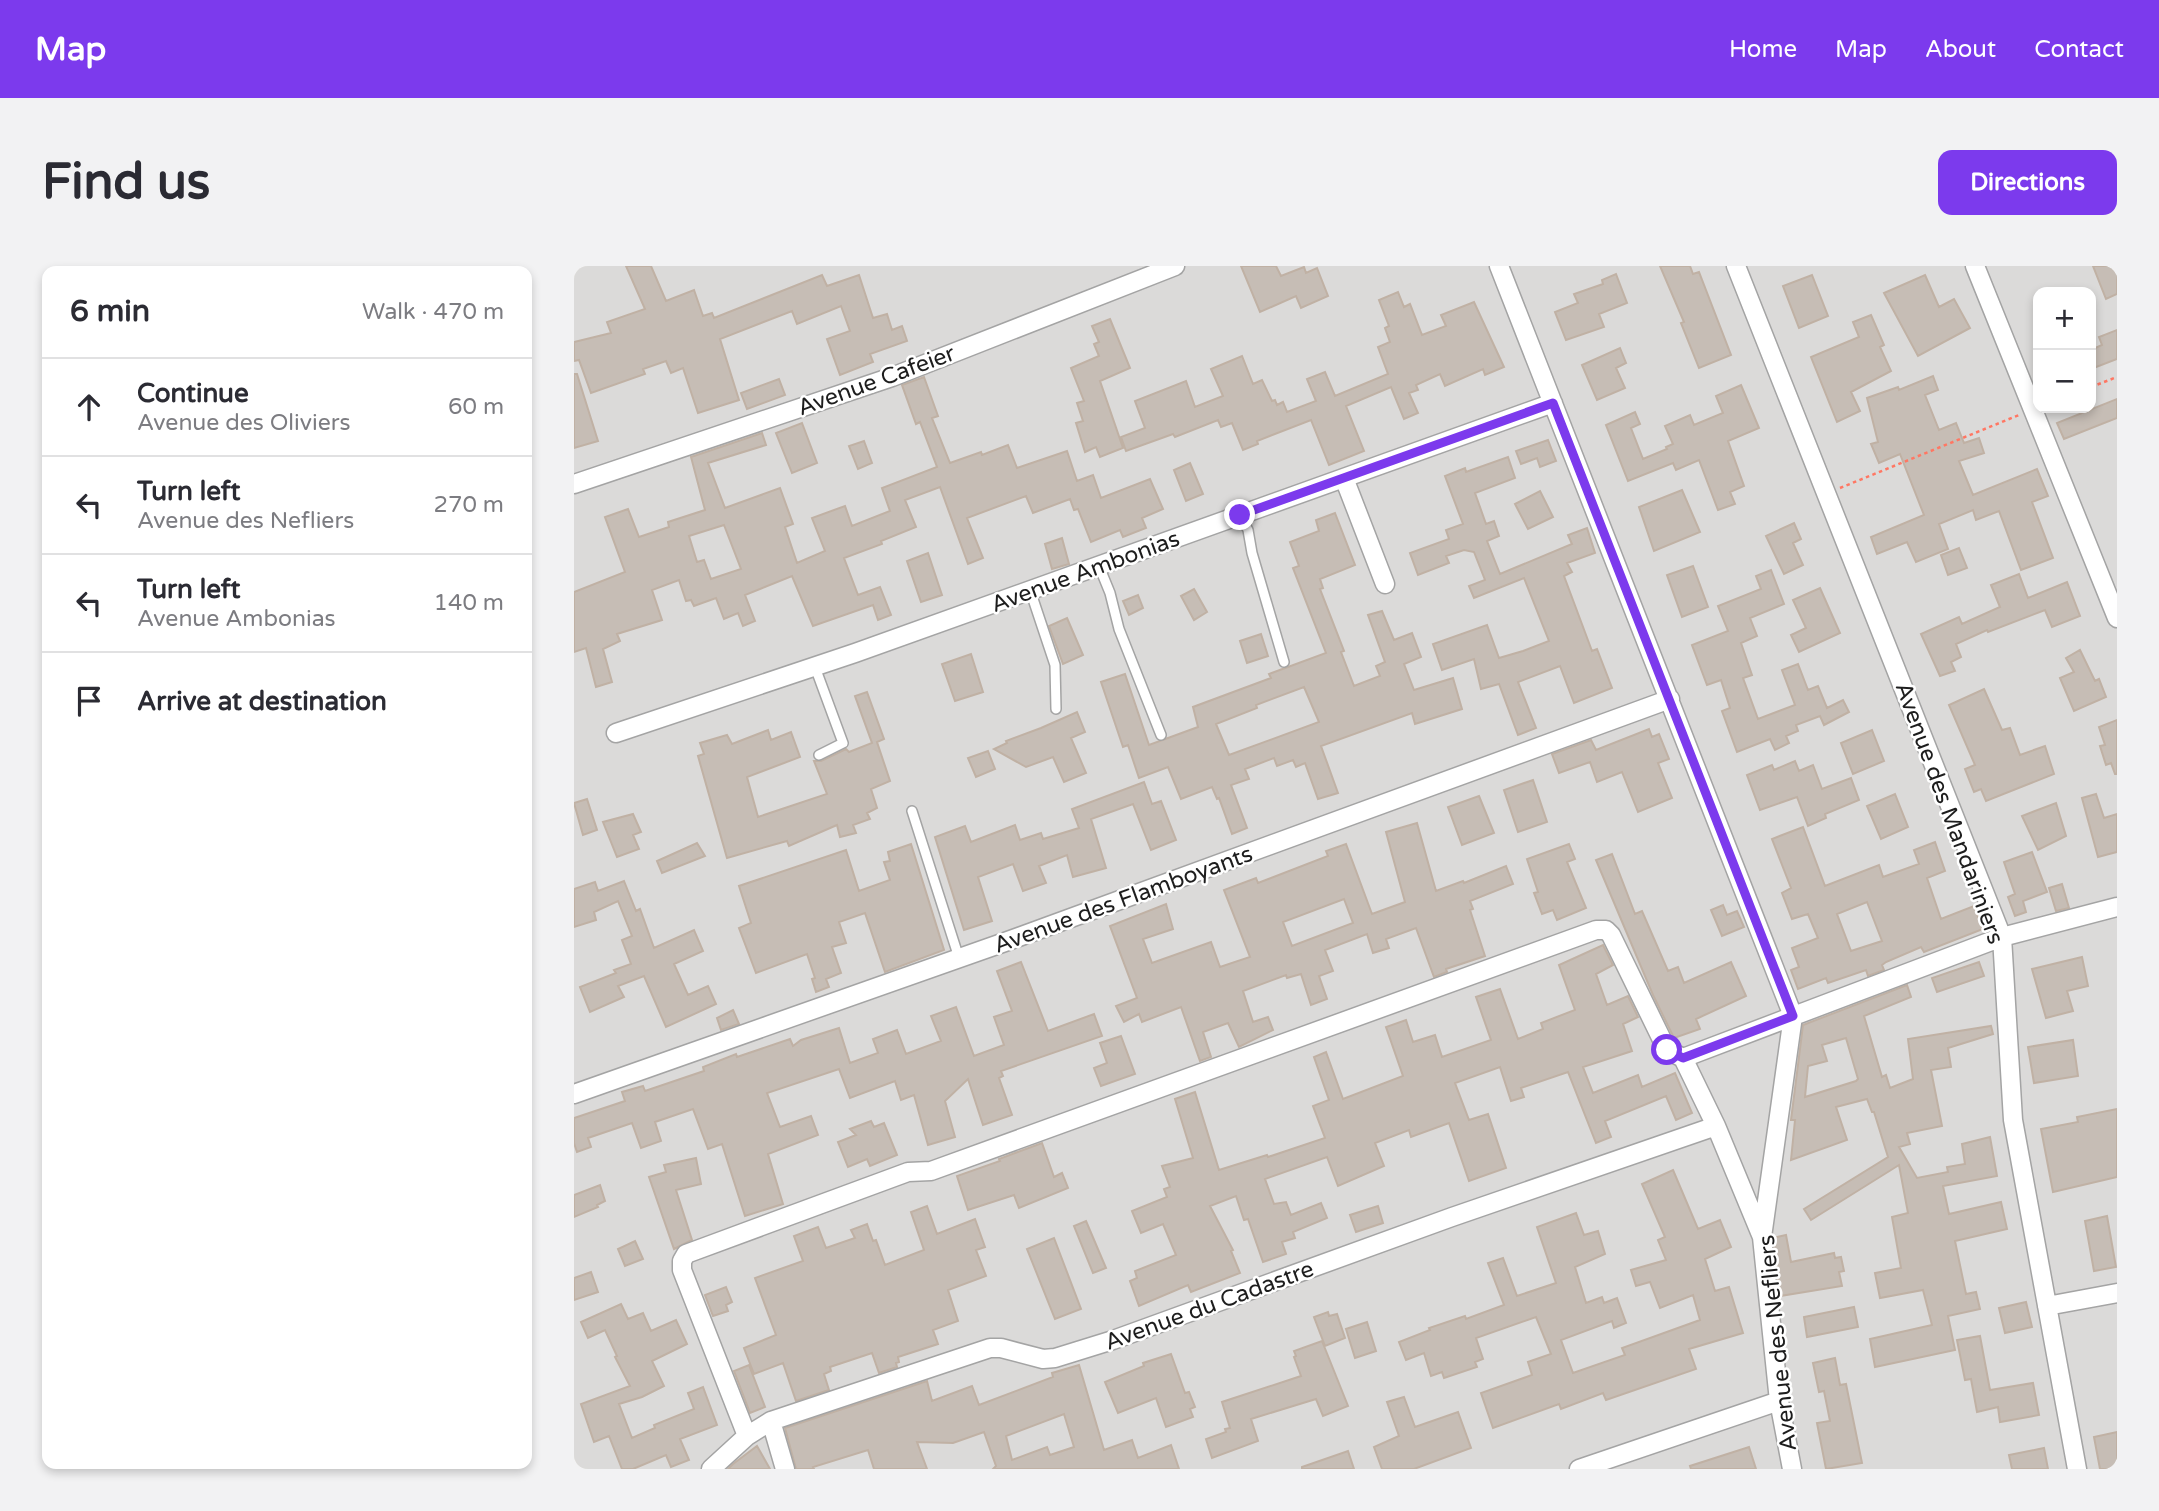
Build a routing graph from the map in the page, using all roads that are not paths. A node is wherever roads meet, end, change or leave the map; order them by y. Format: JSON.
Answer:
{"nodes":[{"id":1,"x":1175,"y":266,"type":"edge"},
{"id":2,"x":1500,"y":266,"type":"edge"},
{"id":3,"x":1736,"y":266,"type":"edge"},
{"id":4,"x":1975,"y":266,"type":"edge"},
{"id":5,"x":1553,"y":403,"type":"junction"},
{"id":6,"x":1344,"y":478,"type":"junction"},
{"id":7,"x":574,"y":484,"type":"edge"},
{"id":8,"x":1240,"y":515,"type":"junction"},
{"id":9,"x":1100,"y":566,"type":"junction"},
{"id":10,"x":1385,"y":584,"type":"dead end"},
{"id":11,"x":1030,"y":590,"type":"junction"},
{"id":12,"x":2117,"y":618,"type":"edge"},
{"id":13,"x":1284,"y":662,"type":"dead end"},
{"id":14,"x":814,"y":667,"type":"junction"},
{"id":15,"x":1670,"y":699,"type":"junction"},
{"id":16,"x":1056,"y":709,"type":"dead end"},
{"id":17,"x":616,"y":733,"type":"dead end"},
{"id":18,"x":1161,"y":735,"type":"dead end"},
{"id":19,"x":819,"y":755,"type":"dead end"},
{"id":20,"x":912,"y":811,"type":"dead end"},
{"id":21,"x":2117,"y":907,"type":"edge"},
{"id":22,"x":2002,"y":937,"type":"junction"},
{"id":23,"x":959,"y":958,"type":"junction"},
{"id":24,"x":1793,"y":1016,"type":"junction"},
{"id":25,"x":1683,"y":1058,"type":"junction"},
{"id":26,"x":574,"y":1094,"type":"edge"},
{"id":27,"x":1716,"y":1126,"type":"junction"},
{"id":28,"x":1762,"y":1237,"type":"junction"},
{"id":29,"x":2117,"y":1293,"type":"edge"},
{"id":30,"x":2047,"y":1306,"type":"junction"},
{"id":31,"x":1779,"y":1401,"type":"junction"},
{"id":32,"x":771,"y":1421,"type":"junction"},
{"id":33,"x":747,"y":1436,"type":"junction"},
{"id":34,"x":711,"y":1469,"type":"edge"},
{"id":35,"x":785,"y":1469,"type":"edge"},
{"id":36,"x":1580,"y":1469,"type":"edge"},
{"id":37,"x":1792,"y":1469,"type":"edge"},
{"id":38,"x":2077,"y":1469,"type":"edge"}],
"edges":[{"from":1,"to":7,"type":"street","name":"Avenue Cafeier"},
{"from":2,"to":5,"type":"street","name":"Avenue des Nefliers"},
{"from":3,"to":22,"type":"street","name":"Avenue des Mandariniers"},
{"from":4,"to":12,"type":"street"},
{"from":5,"to":6,"type":"street","name":"Avenue Ambonias"},
{"from":5,"to":15,"type":"street","name":"Avenue des Nefliers"},
{"from":6,"to":8,"type":"street","name":"Avenue Ambonias"},
{"from":6,"to":10,"type":"street"},
{"from":8,"to":9,"type":"street","name":"Avenue Ambonias"},
{"from":8,"to":13,"type":"lane"},
{"from":9,"to":11,"type":"street","name":"Avenue Ambonias"},
{"from":9,"to":18,"type":"lane"},
{"from":11,"to":14,"type":"street","name":"Avenue Ambonias"},
{"from":11,"to":16,"type":"lane"},
{"from":14,"to":17,"type":"street","name":"Avenue Ambonias"},
{"from":14,"to":19,"type":"lane"},
{"from":15,"to":23,"type":"street","name":"Avenue des Flamboyants"},
{"from":15,"to":24,"type":"street","name":"Avenue des Nefliers"},
{"from":20,"to":23,"type":"lane"},
{"from":21,"to":22,"type":"street"},
{"from":22,"to":24,"type":"street"},
{"from":22,"to":30,"type":"street","name":"Avenue des Mandariniers"},
{"from":23,"to":26,"type":"street","name":"Avenue des Flamboyants"},
{"from":24,"to":25,"type":"street"},
{"from":24,"to":28,"type":"street","name":"Avenue des Nefliers"},
{"from":25,"to":27,"type":"street"},
{"from":25,"to":33,"type":"street"},
{"from":27,"to":28,"type":"street"},
{"from":27,"to":32,"type":"street","name":"Avenue du Cadastre"},
{"from":28,"to":31,"type":"street","name":"Avenue des Nefliers"},
{"from":29,"to":30,"type":"street"},
{"from":30,"to":38,"type":"street","name":"Avenue des Mandariniers"},
{"from":31,"to":36,"type":"street"},
{"from":31,"to":37,"type":"street","name":"Avenue des Nefliers"},
{"from":32,"to":33,"type":"street","name":"Avenue du Cadastre"},
{"from":32,"to":35,"type":"street"},
{"from":33,"to":34,"type":"street","name":"Avenue du Cadastre"}]}
